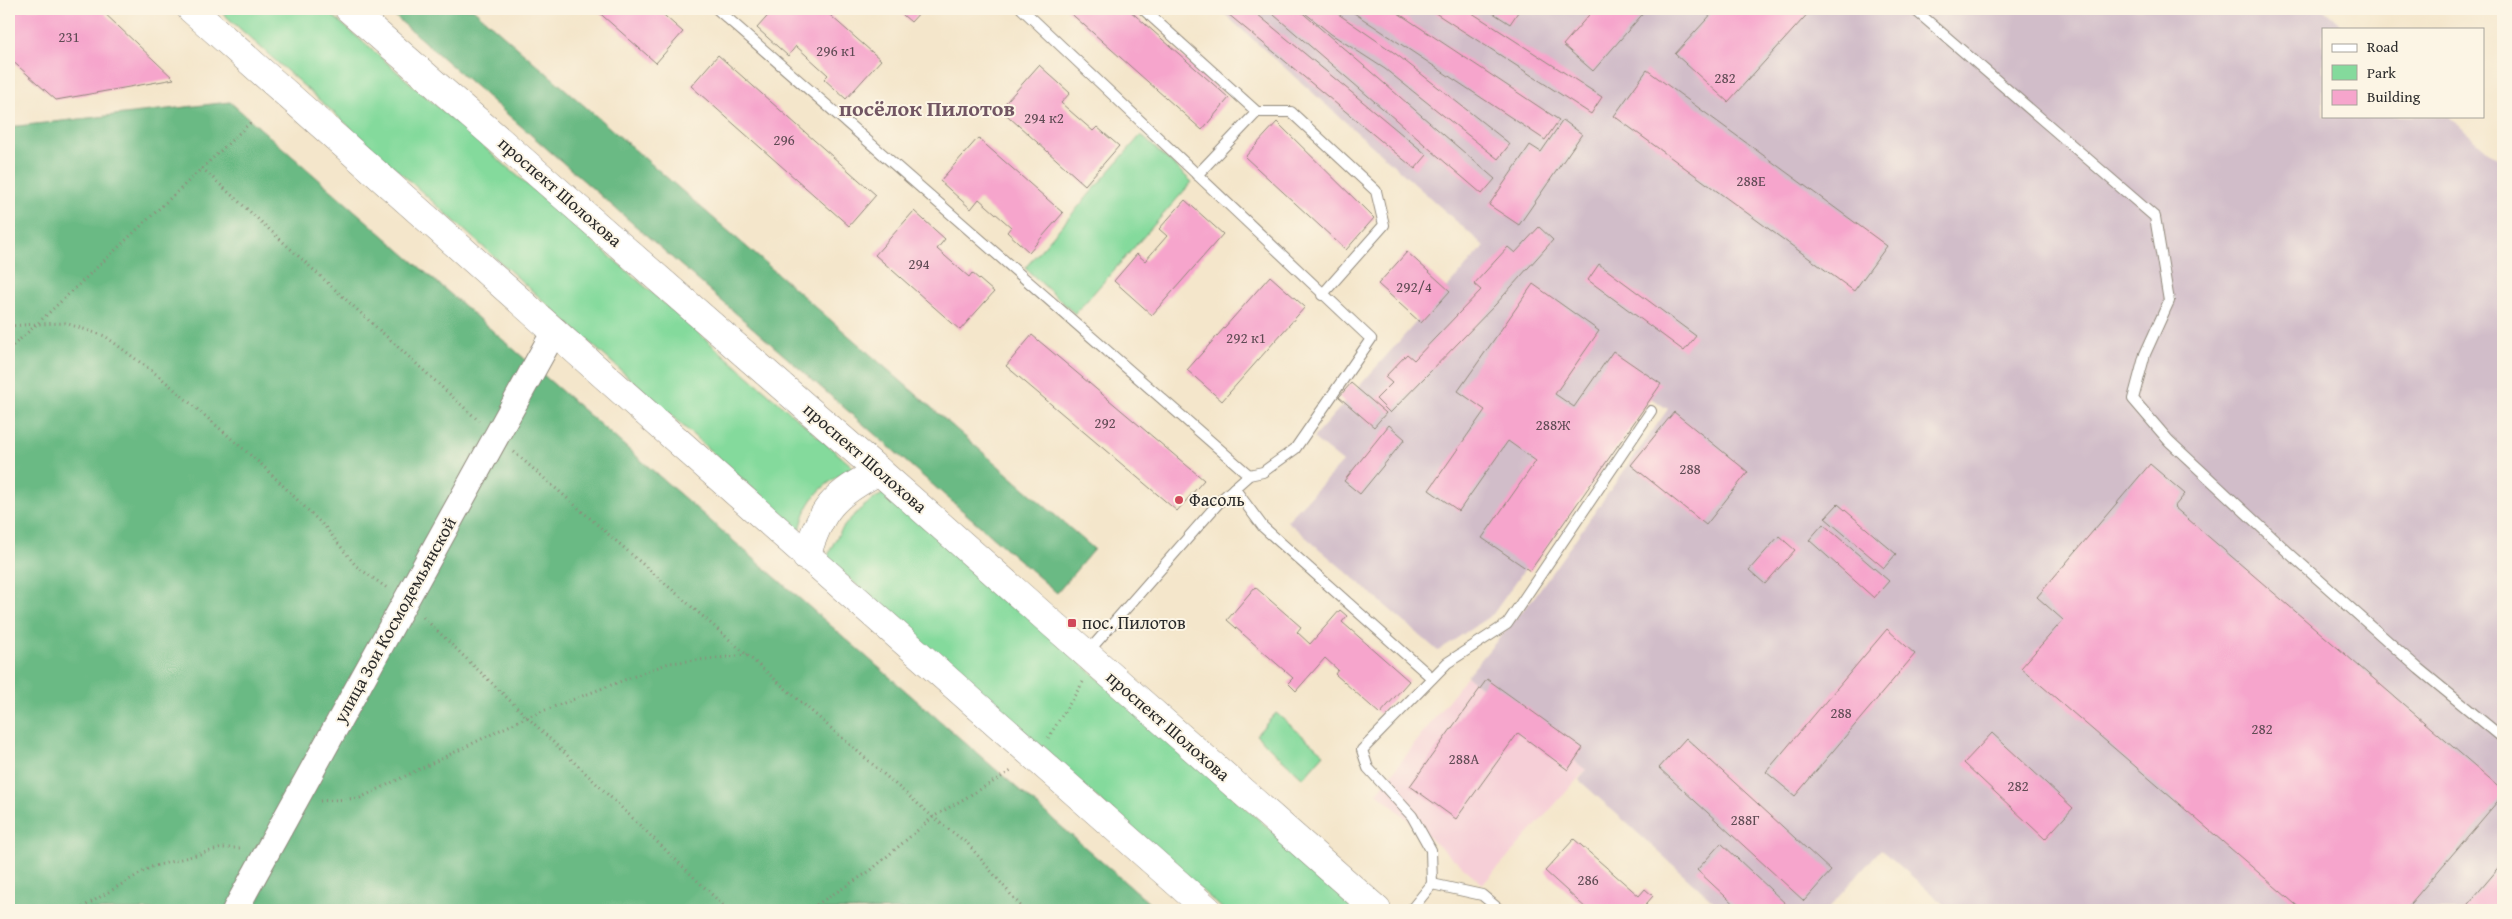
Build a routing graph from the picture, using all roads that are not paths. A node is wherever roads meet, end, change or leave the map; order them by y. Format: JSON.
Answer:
{"nodes":[{"id":1,"x":191,"y":9,"type":"edge"},
{"id":2,"x":717,"y":9,"type":"edge"},
{"id":3,"x":1022,"y":9,"type":"edge"},
{"id":4,"x":1144,"y":9,"type":"edge"},
{"id":5,"x":1914,"y":9,"type":"edge"},
{"id":6,"x":365,"y":14,"type":"edge"},
{"id":7,"x":1257,"y":112,"type":"junction"},
{"id":8,"x":1197,"y":176,"type":"junction"},
{"id":9,"x":1322,"y":295,"type":"junction"},
{"id":10,"x":555,"y":330,"type":"junction"},
{"id":11,"x":1651,"y":411,"type":"dead end"},
{"id":12,"x":879,"y":471,"type":"junction"},
{"id":13,"x":1249,"y":475,"type":"junction"},
{"id":14,"x":1234,"y":488,"type":"junction"},
{"id":15,"x":806,"y":557,"type":"junction"},
{"id":16,"x":1091,"y":658,"type":"junction"},
{"id":17,"x":1432,"y":678,"type":"junction"},
{"id":18,"x":2503,"y":738,"type":"edge"},
{"id":19,"x":1432,"y":884,"type":"junction"},
{"id":20,"x":235,"y":910,"type":"edge"},
{"id":21,"x":1208,"y":910,"type":"edge"},
{"id":22,"x":1378,"y":910,"type":"edge"},
{"id":23,"x":1411,"y":910,"type":"edge"},
{"id":24,"x":1500,"y":910,"type":"edge"}],
"edges":[{"from":1,"to":10,"type":"main road"},
{"from":2,"to":13,"type":"lane"},
{"from":3,"to":8,"type":"lane"},
{"from":4,"to":7,"type":"lane"},
{"from":5,"to":18,"type":"lane"},
{"from":6,"to":12,"type":"main road","name":"проспект Шолохова"},
{"from":7,"to":8,"type":"lane"},
{"from":7,"to":9,"type":"lane"},
{"from":8,"to":9,"type":"lane"},
{"from":9,"to":13,"type":"lane"},
{"from":10,"to":15,"type":"main road"},
{"from":10,"to":20,"type":"street","name":"улица Зои Космодемьянской"},
{"from":11,"to":17,"type":"lane"},
{"from":12,"to":15,"type":"main road"},
{"from":12,"to":16,"type":"main road","name":"проспект Шолохова"},
{"from":13,"to":14,"type":"lane"},
{"from":14,"to":16,"type":"lane"},
{"from":14,"to":17,"type":"lane"},
{"from":15,"to":21,"type":"main road"},
{"from":16,"to":22,"type":"main road","name":"проспект Шолохова"},
{"from":17,"to":19,"type":"lane"},
{"from":19,"to":23,"type":"lane"},
{"from":19,"to":24,"type":"lane"}]}
